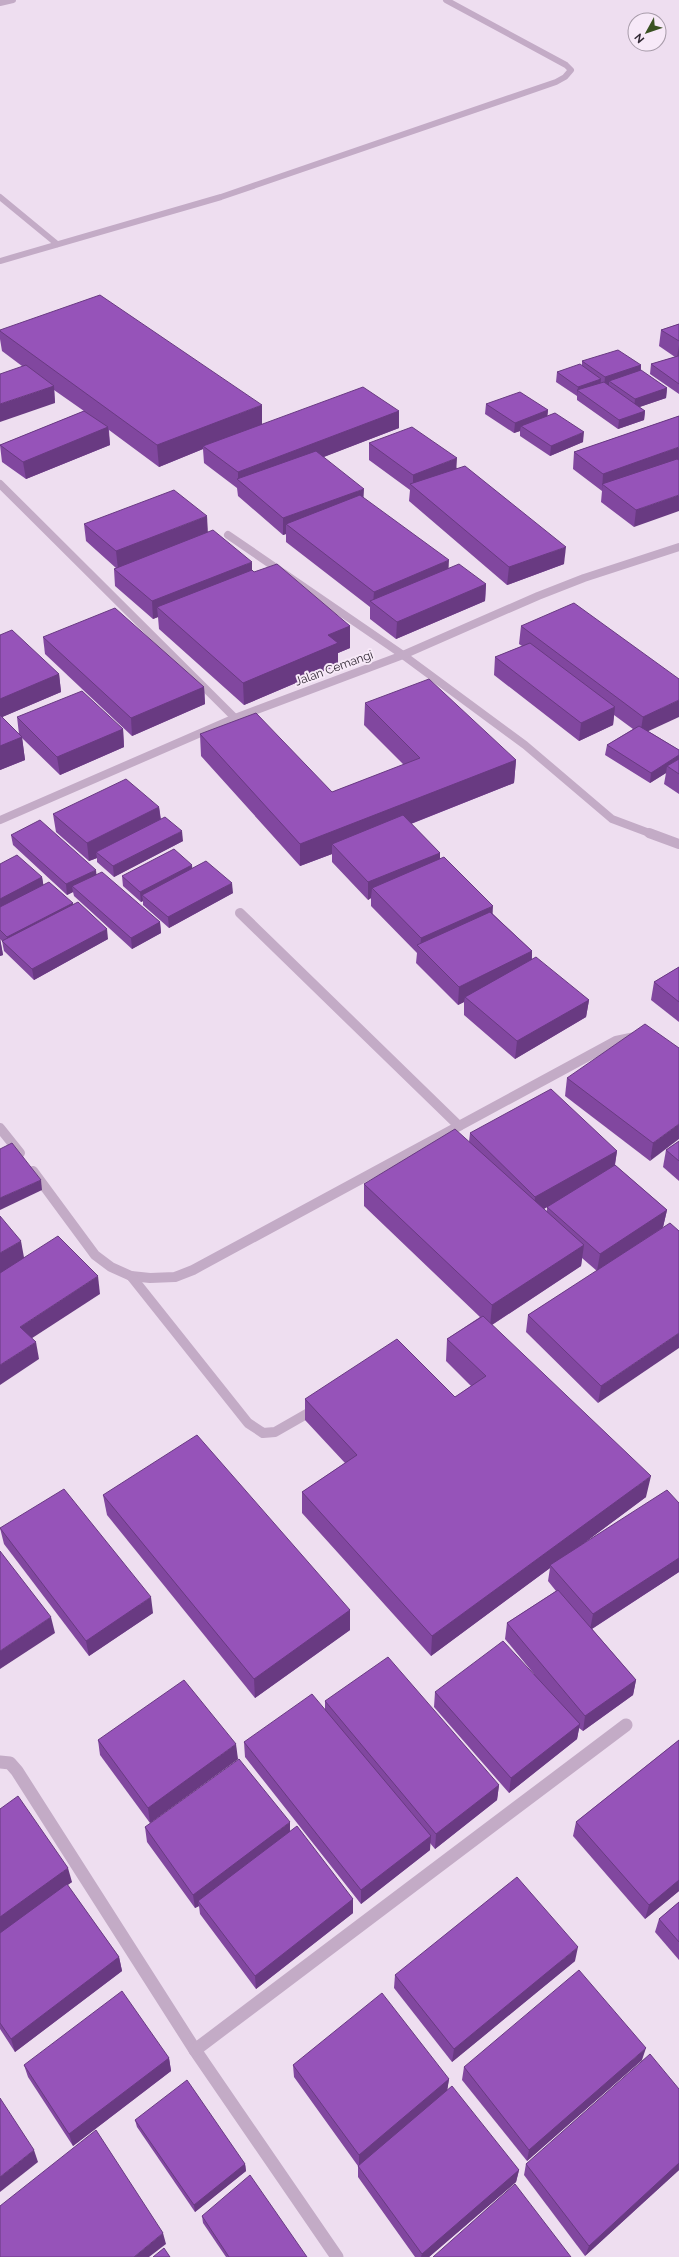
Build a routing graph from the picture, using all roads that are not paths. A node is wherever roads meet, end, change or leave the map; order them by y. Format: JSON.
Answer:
{"nodes":[{"id":1,"x":13,"y":0,"type":"edge"},
{"id":2,"x":446,"y":0,"type":"edge"},
{"id":3,"x":0,"y":3,"type":"edge"},
{"id":4,"x":0,"y":197,"type":"edge"},
{"id":5,"x":57,"y":244,"type":"junction"},
{"id":6,"x":0,"y":261,"type":"edge"},
{"id":7,"x":0,"y":484,"type":"edge"},
{"id":8,"x":228,"y":535,"type":"dead end"},
{"id":9,"x":679,"y":548,"type":"edge"},
{"id":10,"x":403,"y":655,"type":"junction"},
{"id":11,"x":235,"y":718,"type":"junction"},
{"id":12,"x":0,"y":820,"type":"edge"},
{"id":13,"x":679,"y":844,"type":"edge"},
{"id":14,"x":240,"y":913,"type":"dead end"},
{"id":15,"x":644,"y":1039,"type":"edge"},
{"id":16,"x":459,"y":1126,"type":"junction"},
{"id":17,"x":0,"y":1128,"type":"edge"},
{"id":18,"x":131,"y":1276,"type":"junction"},
{"id":19,"x":329,"y":1401,"type":"edge"},
{"id":20,"x":626,"y":1725,"type":"dead end"},
{"id":21,"x":0,"y":1762,"type":"edge"},
{"id":22,"x":195,"y":2050,"type":"junction"},
{"id":23,"x":337,"y":2257,"type":"edge"}],
"edges":[{"from":1,"to":3,"type":"street"},
{"from":2,"to":5,"type":"street"},
{"from":4,"to":5,"type":"street"},
{"from":5,"to":6,"type":"street"},
{"from":7,"to":11,"type":"street"},
{"from":8,"to":10,"type":"street"},
{"from":9,"to":10,"type":"street","name":"Jalan Cemangi"},
{"from":10,"to":11,"type":"street","name":"Jalan Cemangi"},
{"from":10,"to":13,"type":"street"},
{"from":11,"to":12,"type":"street","name":"Jalan Cemangi"},
{"from":14,"to":16,"type":"street"},
{"from":15,"to":16,"type":"street"},
{"from":16,"to":18,"type":"street"},
{"from":17,"to":18,"type":"street"},
{"from":18,"to":19,"type":"street"},
{"from":20,"to":22,"type":"street"},
{"from":21,"to":22,"type":"street"},
{"from":22,"to":23,"type":"street"}]}
